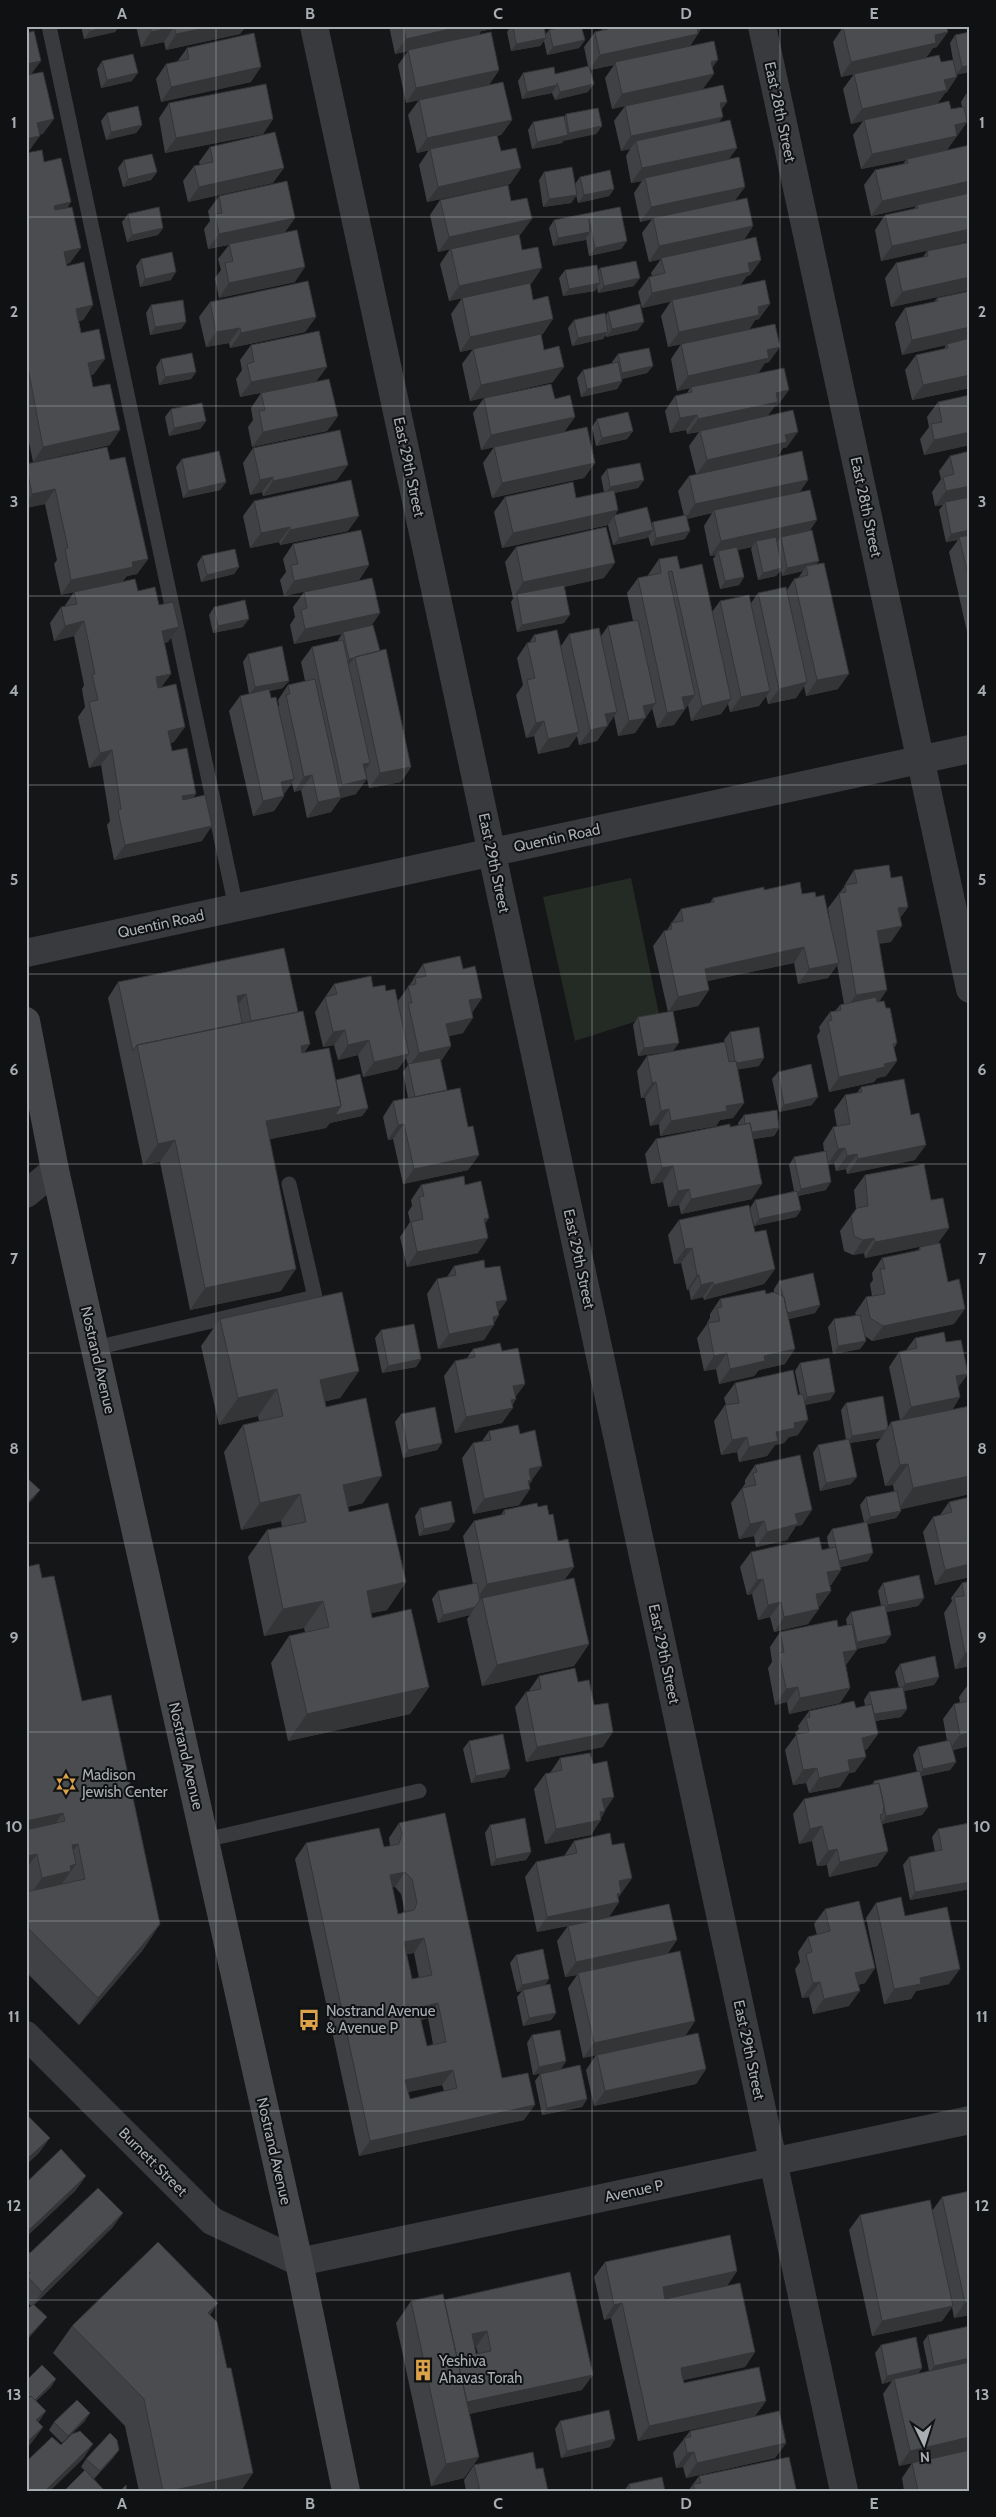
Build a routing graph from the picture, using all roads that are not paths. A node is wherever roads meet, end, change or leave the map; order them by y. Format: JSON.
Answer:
{"nodes":[{"id":1,"x":50,"y":26,"type":"edge"},
{"id":2,"x":314,"y":26,"type":"edge"},
{"id":3,"x":762,"y":26,"type":"edge"},
{"id":4,"x":970,"y":749,"type":"edge"},
{"id":5,"x":921,"y":760,"type":"junction"},
{"id":6,"x":492,"y":853,"type":"junction"},
{"id":7,"x":236,"y":908,"type":"junction"},
{"id":8,"x":26,"y":953,"type":"edge"},
{"id":9,"x":970,"y":989,"type":"edge"},
{"id":10,"x":26,"y":1020,"type":"edge"},
{"id":11,"x":55,"y":1170,"type":"junction"},
{"id":12,"x":289,"y":1184,"type":"dead end"},
{"id":13,"x":26,"y":1194,"type":"edge"},
{"id":14,"x":95,"y":1348,"type":"junction"},
{"id":15,"x":419,"y":1791,"type":"dead end"},
{"id":16,"x":205,"y":1840,"type":"junction"},
{"id":17,"x":26,"y":2035,"type":"edge"},
{"id":18,"x":970,"y":2120,"type":"edge"},
{"id":19,"x":773,"y":2162,"type":"junction"},
{"id":20,"x":299,"y":2262,"type":"junction"},
{"id":21,"x":346,"y":2491,"type":"edge"},
{"id":22,"x":844,"y":2491,"type":"edge"}],
"edges":[{"from":1,"to":7,"type":"lane"},
{"from":2,"to":6,"type":"street","name":"East 29th Street"},
{"from":3,"to":5,"type":"street","name":"East 28th Street"},
{"from":4,"to":5,"type":"street","name":"Quentin Road"},
{"from":5,"to":6,"type":"street","name":"Quentin Road"},
{"from":5,"to":9,"type":"street","name":"East 28th Street"},
{"from":6,"to":7,"type":"street","name":"Quentin Road"},
{"from":6,"to":19,"type":"street","name":"East 29th Street"},
{"from":7,"to":8,"type":"street","name":"Quentin Road"},
{"from":10,"to":11,"type":"main road","name":"Nostrand Avenue"},
{"from":11,"to":13,"type":"street"},
{"from":11,"to":14,"type":"main road","name":"Nostrand Avenue"},
{"from":12,"to":14,"type":"lane"},
{"from":14,"to":16,"type":"main road","name":"Nostrand Avenue"},
{"from":15,"to":16,"type":"lane"},
{"from":16,"to":20,"type":"main road","name":"Nostrand Avenue"},
{"from":17,"to":20,"type":"street","name":"Burnett Street"},
{"from":18,"to":19,"type":"street","name":"Avenue P"},
{"from":19,"to":20,"type":"street","name":"Avenue P"},
{"from":19,"to":22,"type":"street","name":"East 29th Street"},
{"from":20,"to":21,"type":"main road","name":"Nostrand Avenue"}]}
